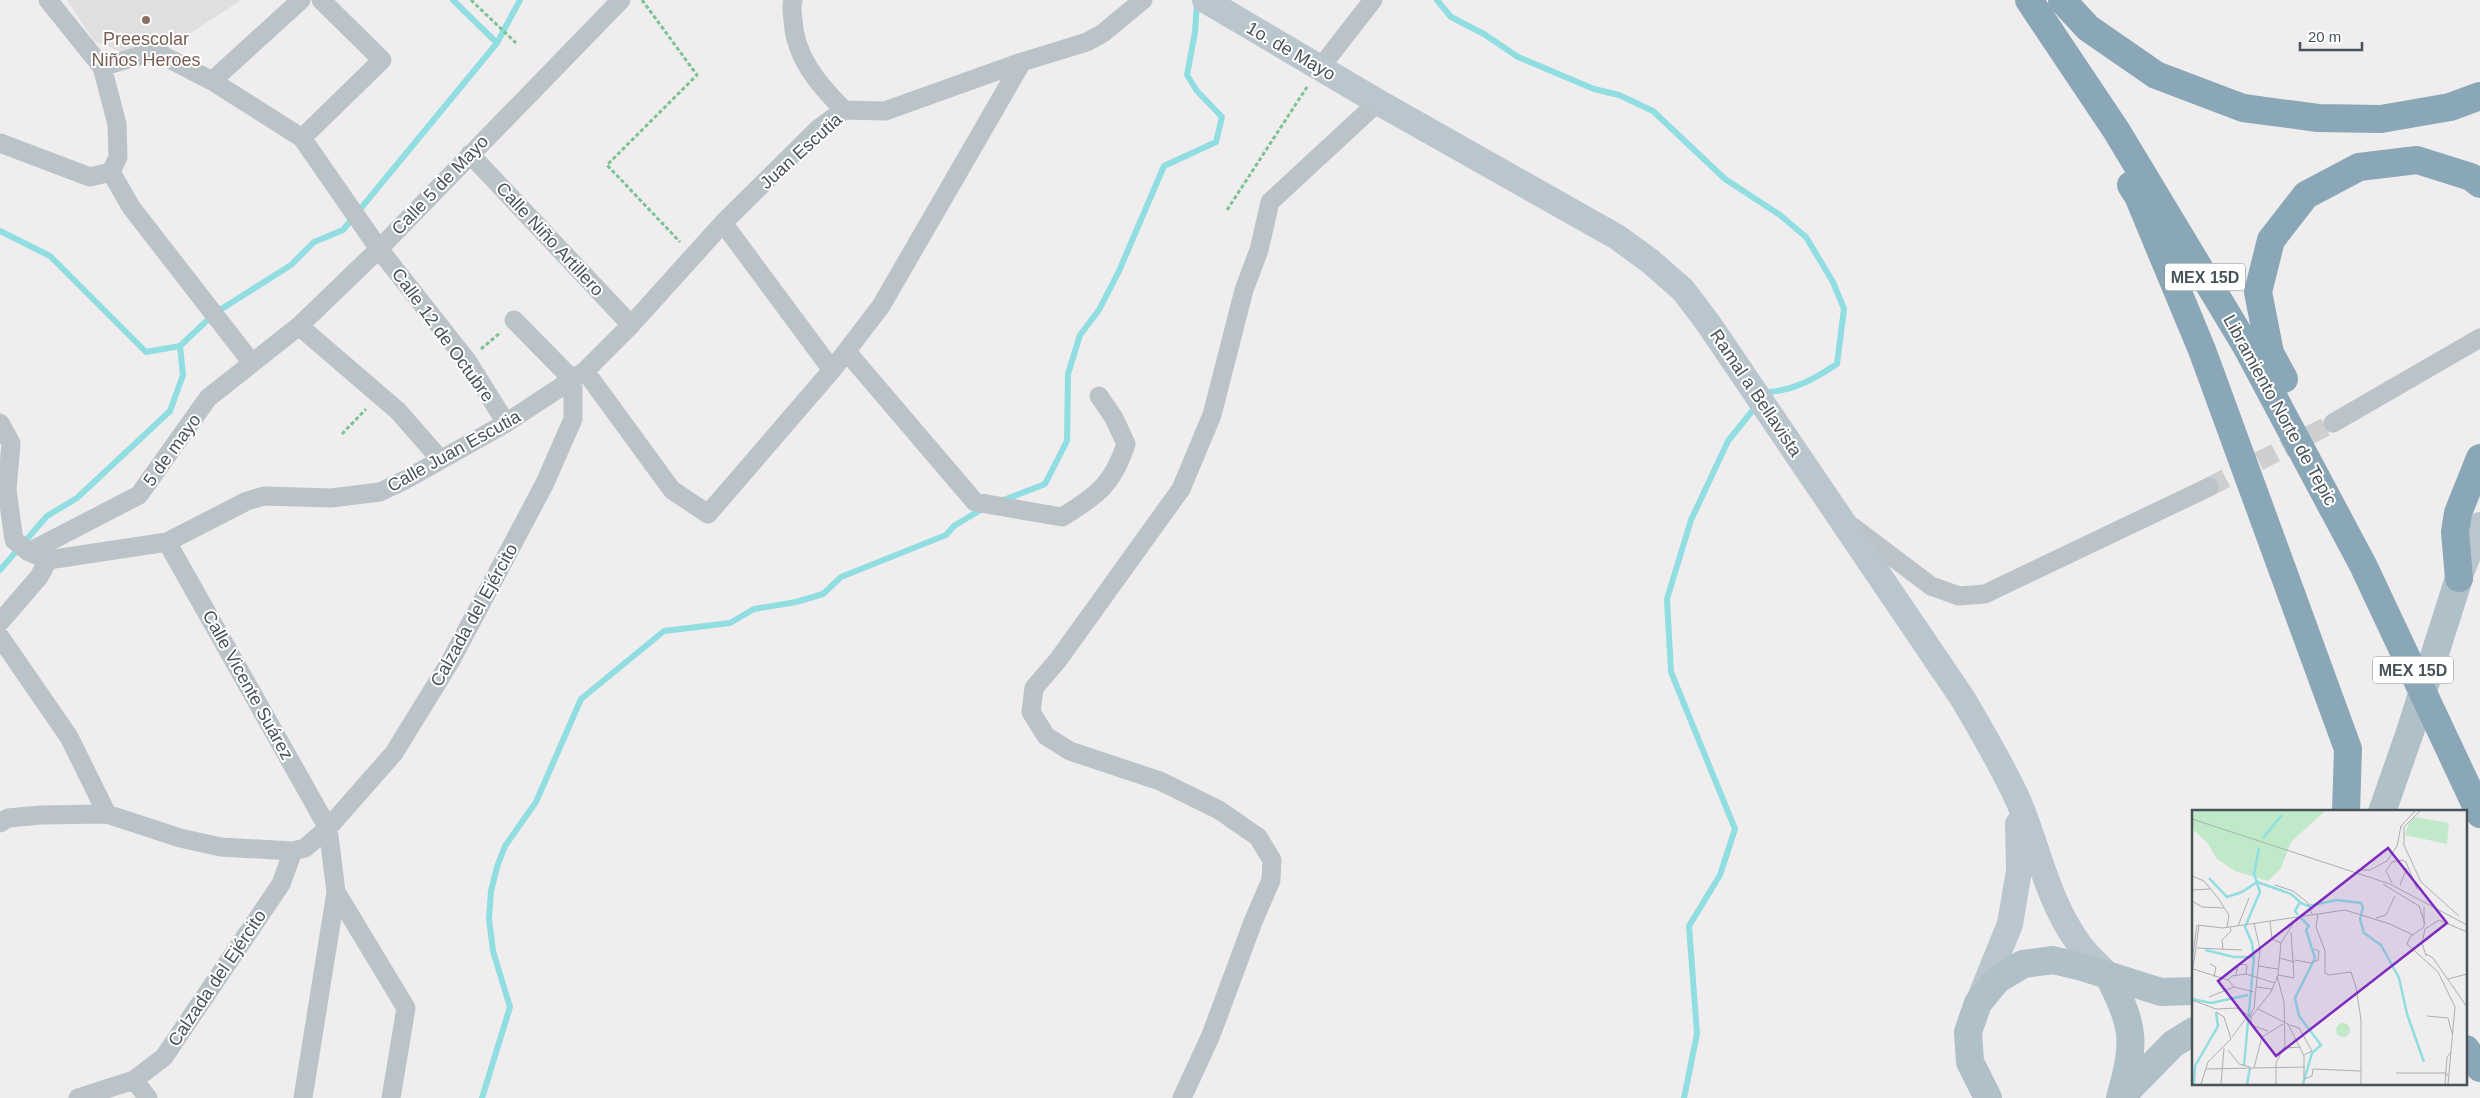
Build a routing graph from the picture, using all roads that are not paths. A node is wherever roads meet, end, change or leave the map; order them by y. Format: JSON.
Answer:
{"nodes":[{"id":1,"x":48,"y":0,"type":"edge"},
{"id":2,"x":301,"y":0,"type":"edge"},
{"id":3,"x":321,"y":0,"type":"edge"},
{"id":4,"x":621,"y":0,"type":"edge"},
{"id":5,"x":793,"y":0,"type":"edge"},
{"id":6,"x":1143,"y":0,"type":"edge"},
{"id":7,"x":1205,"y":0,"type":"edge"},
{"id":8,"x":1373,"y":0,"type":"edge"},
{"id":9,"x":2022,"y":0,"type":"edge"},
{"id":10,"x":2029,"y":0,"type":"edge"},
{"id":11,"x":2062,"y":0,"type":"edge"},
{"id":12,"x":1022,"y":62,"type":"junction"},
{"id":13,"x":102,"y":67,"type":"junction"},
{"id":14,"x":1320,"y":68,"type":"junction"},
{"id":15,"x":212,"y":81,"type":"junction"},
{"id":16,"x":2480,"y":96,"type":"edge"},
{"id":17,"x":1378,"y":102,"type":"junction"},
{"id":18,"x":844,"y":110,"type":"junction"},
{"id":19,"x":302,"y":138,"type":"junction"},
{"id":20,"x":0,"y":143,"type":"edge"},
{"id":21,"x":470,"y":154,"type":"junction"},
{"id":22,"x":111,"y":172,"type":"junction"},
{"id":23,"x":2480,"y":184,"type":"edge"},
{"id":24,"x":723,"y":223,"type":"junction"},
{"id":25,"x":379,"y":249,"type":"junction"},
{"id":26,"x":514,"y":320,"type":"road end"},
{"id":27,"x":631,"y":325,"type":"junction"},
{"id":28,"x":299,"y":326,"type":"junction"},
{"id":29,"x":2480,"y":338,"type":"edge"},
{"id":30,"x":847,"y":352,"type":"junction"},
{"id":31,"x":252,"y":363,"type":"junction"},
{"id":32,"x":832,"y":370,"type":"junction"},
{"id":33,"x":579,"y":375,"type":"junction"},
{"id":34,"x":1099,"y":396,"type":"dead end"},
{"id":35,"x":506,"y":422,"type":"junction"},
{"id":36,"x":0,"y":423,"type":"edge"},
{"id":37,"x":2333,"y":423,"type":"tunnel mouth"},
{"id":38,"x":2480,"y":458,"type":"edge"},
{"id":39,"x":440,"y":460,"type":"junction"},
{"id":40,"x":2209,"y":487,"type":"tunnel mouth"},
{"id":41,"x":1842,"y":519,"type":"junction"},
{"id":42,"x":2480,"y":525,"type":"edge"},
{"id":43,"x":167,"y":542,"type":"junction"},
{"id":44,"x":7,"y":545,"type":"edge"},
{"id":45,"x":30,"y":552,"type":"junction"},
{"id":46,"x":48,"y":560,"type":"junction"},
{"id":47,"x":2363,"y":565,"type":"junction"},
{"id":48,"x":2459,"y":578,"type":"junction"},
{"id":49,"x":0,"y":622,"type":"edge"},
{"id":50,"x":0,"y":637,"type":"edge"},
{"id":51,"x":2018,"y":801,"type":"junction"},
{"id":52,"x":2382,"y":804,"type":"edge"},
{"id":53,"x":2346,"y":810,"type":"edge"},
{"id":54,"x":107,"y":814,"type":"junction"},
{"id":55,"x":2480,"y":814,"type":"edge"},
{"id":56,"x":0,"y":823,"type":"edge"},
{"id":57,"x":328,"y":828,"type":"junction"},
{"id":58,"x":293,"y":851,"type":"junction"},
{"id":59,"x":336,"y":892,"type":"junction"},
{"id":60,"x":2108,"y":975,"type":"junction"},
{"id":61,"x":2192,"y":991,"type":"edge"},
{"id":62,"x":1978,"y":1003,"type":"junction"},
{"id":63,"x":2192,"y":1032,"type":"edge"},
{"id":64,"x":2468,"y":1052,"type":"edge"},
{"id":65,"x":2480,"y":1068,"type":"edge"},
{"id":66,"x":134,"y":1080,"type":"junction"},
{"id":67,"x":1987,"y":1095,"type":"edge"},
{"id":68,"x":78,"y":1098,"type":"edge"},
{"id":69,"x":148,"y":1098,"type":"edge"},
{"id":70,"x":303,"y":1098,"type":"edge"},
{"id":71,"x":391,"y":1098,"type":"edge"},
{"id":72,"x":1182,"y":1098,"type":"edge"},
{"id":73,"x":2120,"y":1098,"type":"edge"}],
"edges":[{"from":1,"to":13,"type":"street"},
{"from":2,"to":15,"type":"street"},
{"from":3,"to":19,"type":"street"},
{"from":4,"to":21,"type":"street","name":"Calle 5 de Mayo"},
{"from":5,"to":18,"type":"street"},
{"from":6,"to":12,"type":"street","name":"Juan Escutia"},
{"from":7,"to":14,"type":"street","name":"1o. de Mayo"},
{"from":8,"to":14,"type":"street"},
{"from":9,"to":53,"type":"highway"},
{"from":10,"to":47,"type":"highway","name":"Libramiento Norte de Tepic","number":"MEX 15D"},
{"from":11,"to":16,"type":"highway"},
{"from":12,"to":18,"type":"street","name":"Juan Escutia"},
{"from":12,"to":30,"type":"street"},
{"from":13,"to":15,"type":"street"},
{"from":13,"to":22,"type":"street"},
{"from":14,"to":17,"type":"street","name":"1o. de Mayo"},
{"from":15,"to":19,"type":"street"},
{"from":17,"to":41,"type":"street","name":"Ramal a Bellavista"},
{"from":17,"to":72,"type":"street"},
{"from":18,"to":24,"type":"street","name":"Juan Escutia"},
{"from":19,"to":25,"type":"street","name":"Calle 12 de Octubre"},
{"from":20,"to":22,"type":"street"},
{"from":21,"to":25,"type":"street","name":"Calle 5 de Mayo"},
{"from":21,"to":27,"type":"street","name":"Calle Niño Artillero"},
{"from":22,"to":31,"type":"street"},
{"from":23,"to":47,"type":"highway"},
{"from":24,"to":27,"type":"street","name":"Juan Escutia"},
{"from":24,"to":32,"type":"street"},
{"from":25,"to":28,"type":"street","name":"Calle 5 de Mayo"},
{"from":25,"to":35,"type":"street","name":"Calle 12 de Octubre"},
{"from":26,"to":33,"type":"street"},
{"from":27,"to":33,"type":"street","name":"Juan Escutia"},
{"from":28,"to":31,"type":"street","name":"Calle 5 de Mayo"},
{"from":28,"to":39,"type":"street"},
{"from":29,"to":37,"type":"street"},
{"from":30,"to":32,"type":"street"},
{"from":30,"to":34,"type":"street"},
{"from":31,"to":45,"type":"street","name":"5 de mayo"},
{"from":32,"to":33,"type":"street"},
{"from":33,"to":35,"type":"street","name":"Calle Juan Escutia"},
{"from":33,"to":57,"type":"street","name":"Calzada del Ejército"},
{"from":35,"to":39,"type":"street","name":"Calle Juan Escutia"},
{"from":36,"to":44,"type":"street"},
{"from":38,"to":48,"type":"highway"},
{"from":39,"to":43,"type":"street","name":"Calle Juan Escutia"},
{"from":40,"to":41,"type":"street"},
{"from":41,"to":51,"type":"street","name":"Ramal a Bellavista"},
{"from":42,"to":48,"type":"street"},
{"from":43,"to":46,"type":"street","name":"Calle Juan Escutia"},
{"from":43,"to":57,"type":"street","name":"Calle Vicente Suárez"},
{"from":44,"to":45,"type":"street"},
{"from":45,"to":46,"type":"street"},
{"from":46,"to":49,"type":"street"},
{"from":47,"to":55,"type":"highway","name":"Libramiento Norte de Tepic","number":"MEX 15D"},
{"from":48,"to":52,"type":"main road"},
{"from":50,"to":54,"type":"street"},
{"from":51,"to":60,"type":"street","name":"Ramal a Bellavista"},
{"from":51,"to":62,"type":"street"},
{"from":54,"to":56,"type":"street"},
{"from":54,"to":58,"type":"street"},
{"from":57,"to":58,"type":"street","name":"Calzada del Ejército"},
{"from":57,"to":59,"type":"street"},
{"from":58,"to":66,"type":"street","name":"Calzada del Ejército"},
{"from":59,"to":70,"type":"street"},
{"from":59,"to":71,"type":"street"},
{"from":60,"to":61,"type":"main road"},
{"from":60,"to":62,"type":"main road"},
{"from":60,"to":73,"type":"main road"},
{"from":62,"to":67,"type":"main road"},
{"from":63,"to":73,"type":"main road"},
{"from":64,"to":65,"type":"highway"},
{"from":66,"to":68,"type":"street","name":"Calzada del Ejército"},
{"from":66,"to":69,"type":"street"}]}
